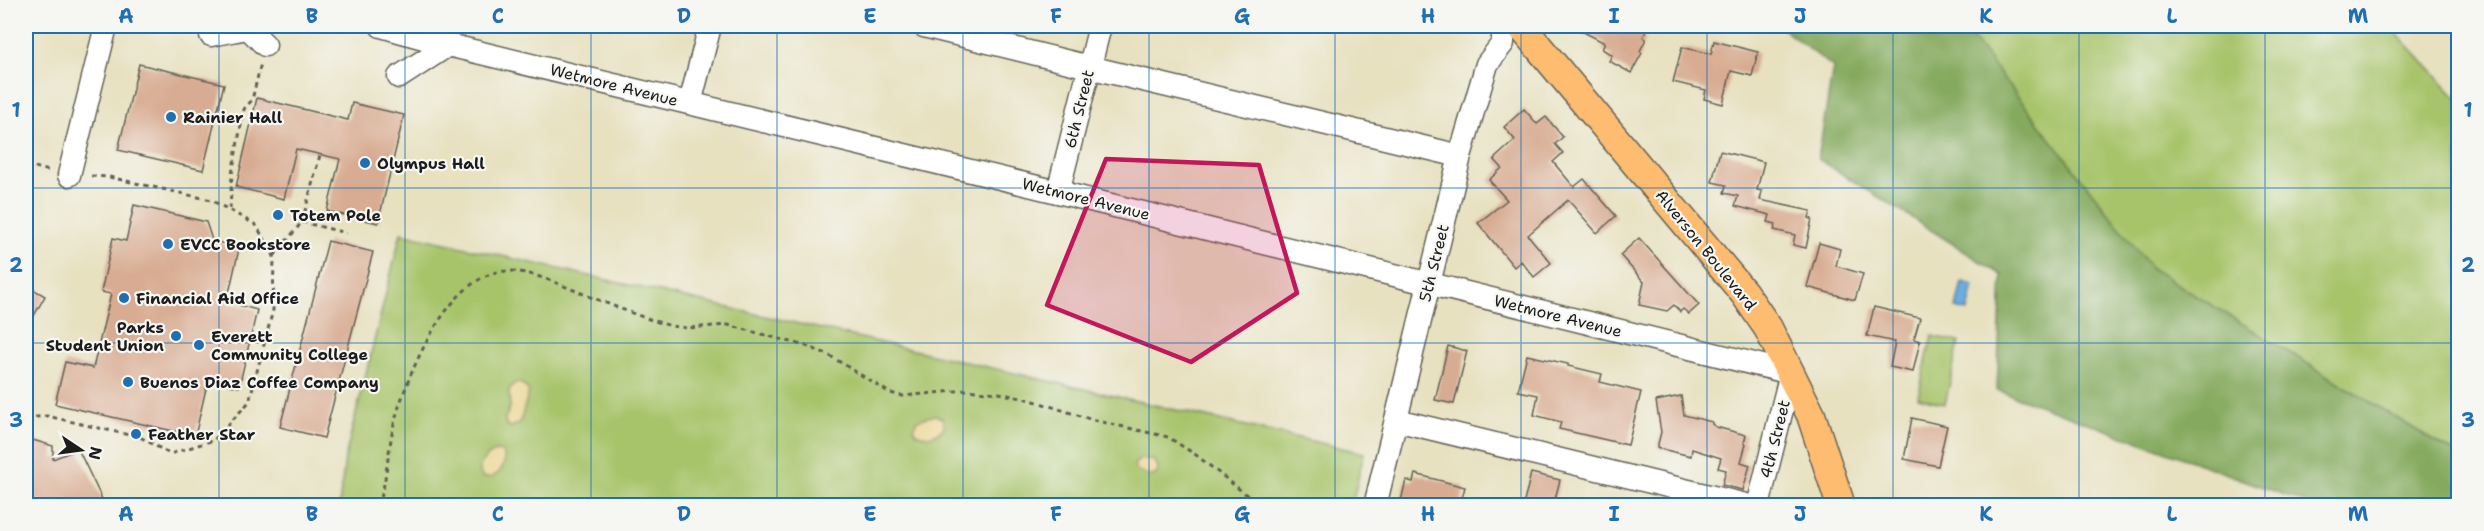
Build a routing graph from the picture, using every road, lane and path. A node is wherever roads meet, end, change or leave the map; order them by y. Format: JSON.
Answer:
{"nodes":[{"id":1,"x":106,"y":26,"type":"edge"},
{"id":2,"x":381,"y":26,"type":"edge"},
{"id":3,"x":710,"y":26,"type":"edge"},
{"id":4,"x":924,"y":26,"type":"edge"},
{"id":5,"x":1100,"y":26,"type":"edge"},
{"id":6,"x":1503,"y":26,"type":"edge"},
{"id":7,"x":1521,"y":26,"type":"edge"},
{"id":8,"x":246,"y":27,"type":"edge"},
{"id":9,"x":218,"y":34,"type":"dead end"},
{"id":10,"x":265,"y":45,"type":"joint"},
{"id":11,"x":448,"y":45,"type":"junction"},
{"id":12,"x":1089,"y":68,"type":"junction"},
{"id":13,"x":399,"y":77,"type":"dead end"},
{"id":14,"x":690,"y":103,"type":"junction"},
{"id":15,"x":320,"y":154,"type":"dead end"},
{"id":16,"x":1460,"y":156,"type":"junction"},
{"id":17,"x":26,"y":165,"type":"edge"},
{"id":18,"x":69,"y":175,"type":"junction"},
{"id":19,"x":1058,"y":192,"type":"junction"},
{"id":20,"x":230,"y":209,"type":"junction"},
{"id":21,"x":302,"y":222,"type":"junction"},
{"id":22,"x":346,"y":233,"type":"dead end"},
{"id":23,"x":274,"y":256,"type":"junction"},
{"id":24,"x":1429,"y":285,"type":"junction"},
{"id":25,"x":1791,"y":373,"type":"junction"},
{"id":26,"x":26,"y":418,"type":"edge"},
{"id":27,"x":1396,"y":420,"type":"junction"},
{"id":28,"x":379,"y":506,"type":"edge"},
{"id":29,"x":1256,"y":506,"type":"edge"},
{"id":30,"x":1375,"y":506,"type":"edge"},
{"id":31,"x":1750,"y":506,"type":"edge"},
{"id":32,"x":1758,"y":506,"type":"edge"},
{"id":33,"x":1841,"y":506,"type":"edge"}],
"edges":[{"from":1,"to":18,"type":"street"},
{"from":2,"to":11,"type":"street","name":"Wetmore Avenue"},
{"from":3,"to":14,"type":"street"},
{"from":4,"to":12,"type":"street"},
{"from":5,"to":12,"type":"street","name":"6th Street"},
{"from":6,"to":16,"type":"street","name":"5th Street"},
{"from":7,"to":25,"type":"main road","name":"Alverson Boulevard"},
{"from":8,"to":9,"type":"street"},
{"from":8,"to":10,"type":"street"},
{"from":10,"to":20,"type":"path"},
{"from":11,"to":13,"type":"street"},
{"from":11,"to":14,"type":"street","name":"Wetmore Avenue"},
{"from":12,"to":16,"type":"street"},
{"from":12,"to":19,"type":"street","name":"6th Street"},
{"from":14,"to":19,"type":"street","name":"Wetmore Avenue"},
{"from":15,"to":21,"type":"path"},
{"from":16,"to":24,"type":"street","name":"5th Street"},
{"from":17,"to":18,"type":"path"},
{"from":18,"to":20,"type":"path"},
{"from":19,"to":24,"type":"street","name":"Wetmore Avenue"},
{"from":20,"to":23,"type":"path"},
{"from":21,"to":22,"type":"path"},
{"from":21,"to":23,"type":"path"},
{"from":23,"to":26,"type":"path"},
{"from":24,"to":25,"type":"street","name":"Wetmore Avenue"},
{"from":24,"to":27,"type":"street","name":"5th Street"},
{"from":25,"to":32,"type":"street","name":"4th Street"},
{"from":25,"to":33,"type":"main road","name":"Alverson Boulevard"},
{"from":27,"to":30,"type":"street","name":"5th Street"},
{"from":27,"to":31,"type":"street"},
{"from":28,"to":29,"type":"path"}]}
